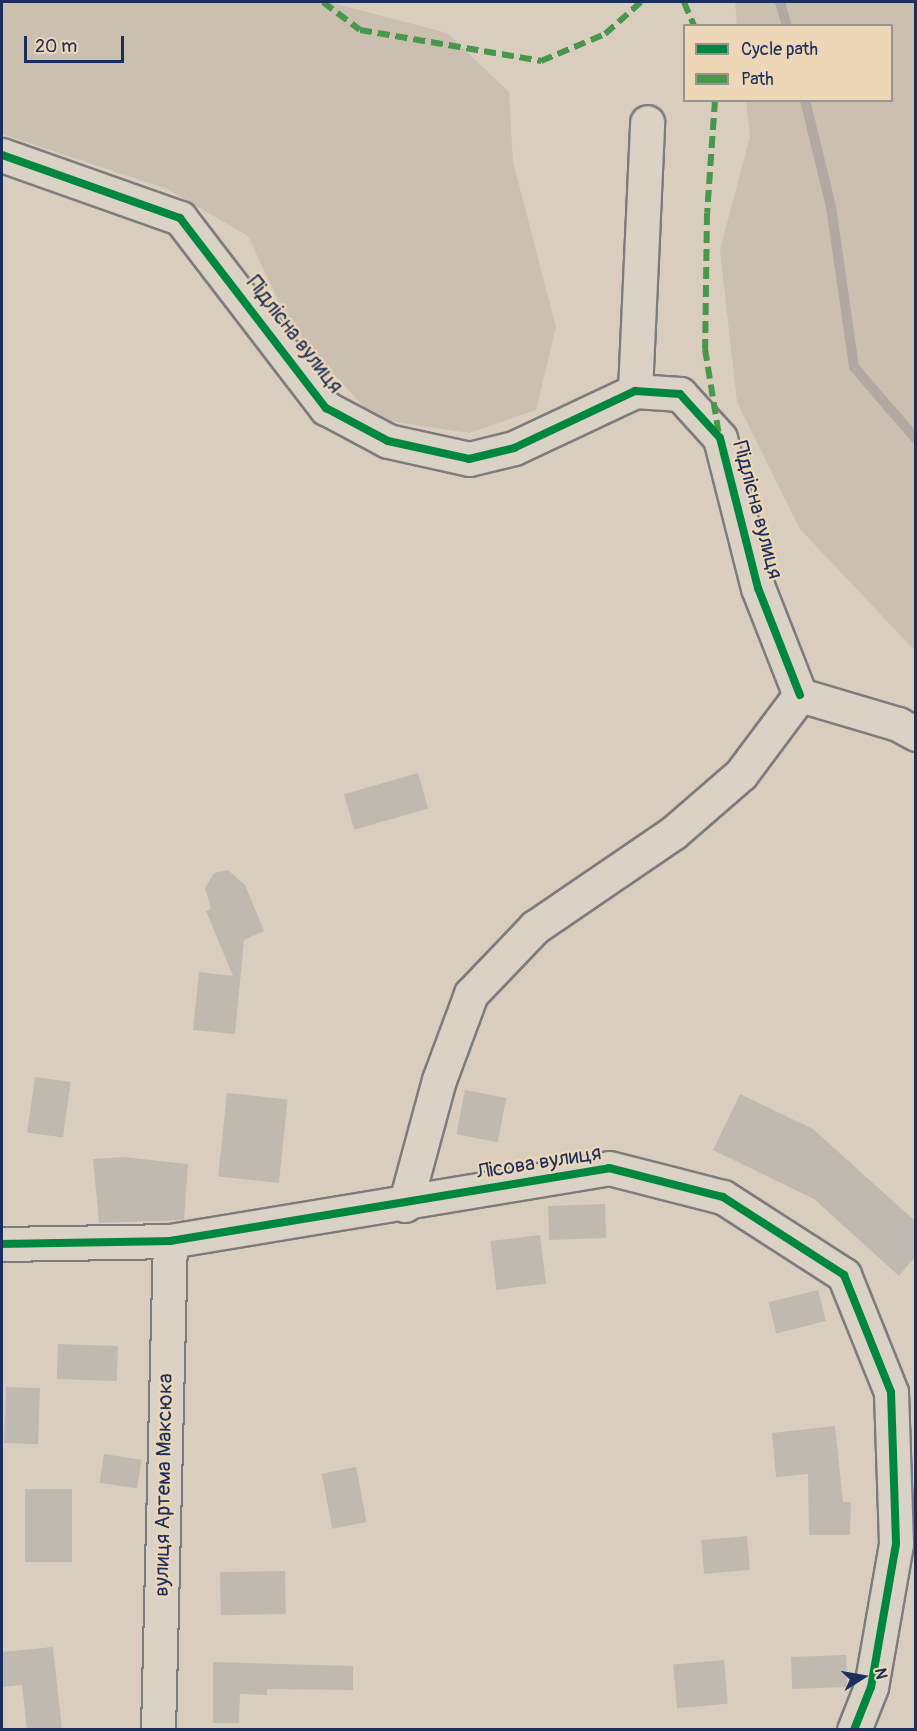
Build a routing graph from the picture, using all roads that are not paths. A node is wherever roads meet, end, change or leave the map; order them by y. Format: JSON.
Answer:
{"nodes":[{"id":1,"x":647,"y":122,"type":"dead end"},
{"id":2,"x":2,"y":155,"type":"edge"},
{"id":3,"x":635,"y":391,"type":"junction"},
{"id":4,"x":800,"y":694,"type":"junction"},
{"id":5,"x":915,"y":735,"type":"edge"},
{"id":6,"x":405,"y":1205,"type":"junction"},
{"id":7,"x":170,"y":1241,"type":"junction"},
{"id":8,"x":2,"y":1245,"type":"edge"},
{"id":9,"x":158,"y":1730,"type":"edge"},
{"id":10,"x":854,"y":1730,"type":"edge"}],
"edges":[{"from":1,"to":3,"type":"street"},
{"from":2,"to":3,"type":"street","name":"Підлісна вулиця"},
{"from":3,"to":4,"type":"street","name":"Підлісна вулиця"},
{"from":4,"to":5,"type":"street"},
{"from":4,"to":6,"type":"street"},
{"from":6,"to":7,"type":"street","name":"Лісова вулиця"},
{"from":6,"to":10,"type":"street","name":"Лісова вулиця"},
{"from":7,"to":8,"type":"street","name":"Лісова вулиця"},
{"from":7,"to":9,"type":"street","name":"вулиця Артема Максюка"}]}
